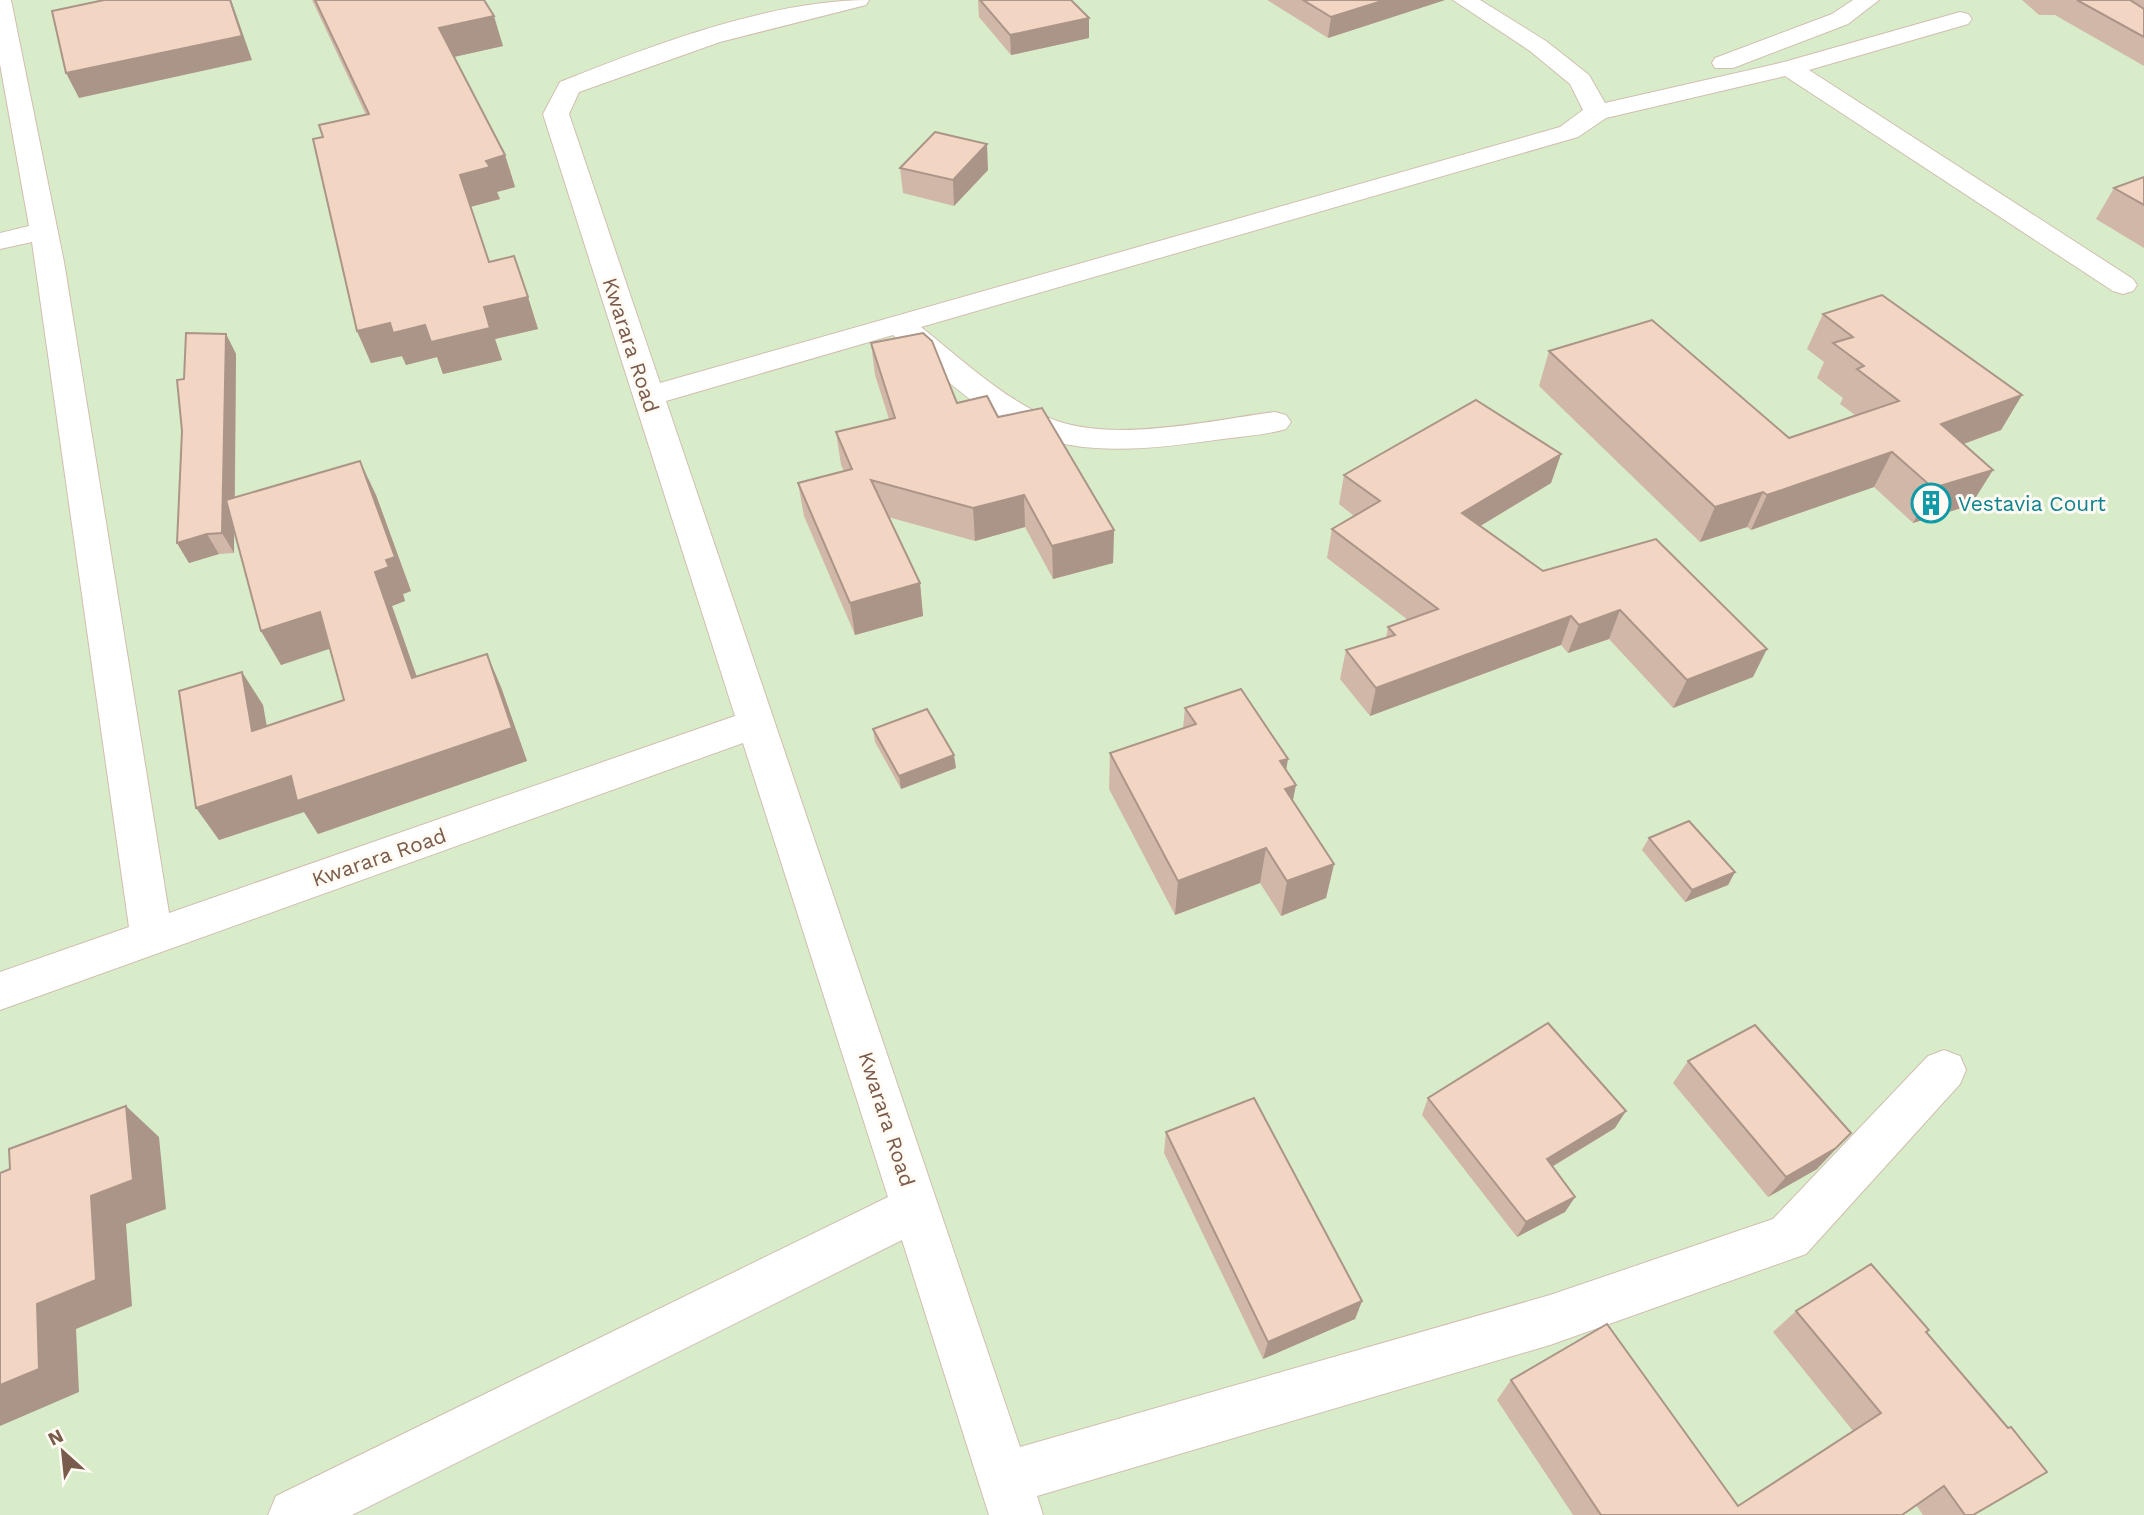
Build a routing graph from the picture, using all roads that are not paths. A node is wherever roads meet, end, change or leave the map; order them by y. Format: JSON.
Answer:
{"nodes":[{"id":1,"x":0,"y":0,"type":"edge"},
{"id":2,"x":858,"y":0,"type":"edge"},
{"id":3,"x":1464,"y":0,"type":"edge"},
{"id":4,"x":1868,"y":0,"type":"edge"},
{"id":5,"x":1960,"y":19,"type":"dead end"},
{"id":6,"x":1790,"y":68,"type":"junction"},
{"id":7,"x":1603,"y":92,"type":"junction"},
{"id":8,"x":44,"y":231,"type":"junction"},
{"id":9,"x":0,"y":241,"type":"edge"},
{"id":10,"x":2123,"y":285,"type":"dead end"},
{"id":11,"x":899,"y":325,"type":"junction"},
{"id":12,"x":648,"y":397,"type":"junction"},
{"id":13,"x":1275,"y":422,"type":"dead end"},
{"id":14,"x":758,"y":723,"type":"junction"},
{"id":15,"x":152,"y":937,"type":"junction"},
{"id":16,"x":0,"y":991,"type":"edge"},
{"id":17,"x":1944,"y":1070,"type":"dead end"},
{"id":18,"x":916,"y":1208,"type":"junction"},
{"id":19,"x":1010,"y":1497,"type":"edge"},
{"id":20,"x":295,"y":1515,"type":"edge"}],
"edges":[{"from":1,"to":8,"type":"street"},
{"from":2,"to":12,"type":"street","name":"Kwarara Road"},
{"from":3,"to":7,"type":"street"},
{"from":4,"to":7,"type":"street"},
{"from":5,"to":6,"type":"street"},
{"from":6,"to":7,"type":"street"},
{"from":6,"to":10,"type":"street"},
{"from":7,"to":11,"type":"street"},
{"from":8,"to":9,"type":"street"},
{"from":8,"to":15,"type":"street"},
{"from":11,"to":12,"type":"street"},
{"from":11,"to":13,"type":"street"},
{"from":12,"to":14,"type":"street","name":"Kwarara Road"},
{"from":14,"to":15,"type":"street","name":"Kwarara Road"},
{"from":14,"to":18,"type":"street","name":"Kwarara Road"},
{"from":15,"to":16,"type":"street","name":"Kwarara Road"},
{"from":17,"to":19,"type":"street"},
{"from":18,"to":19,"type":"street","name":"Kwarara Road"},
{"from":18,"to":20,"type":"street"}]}
